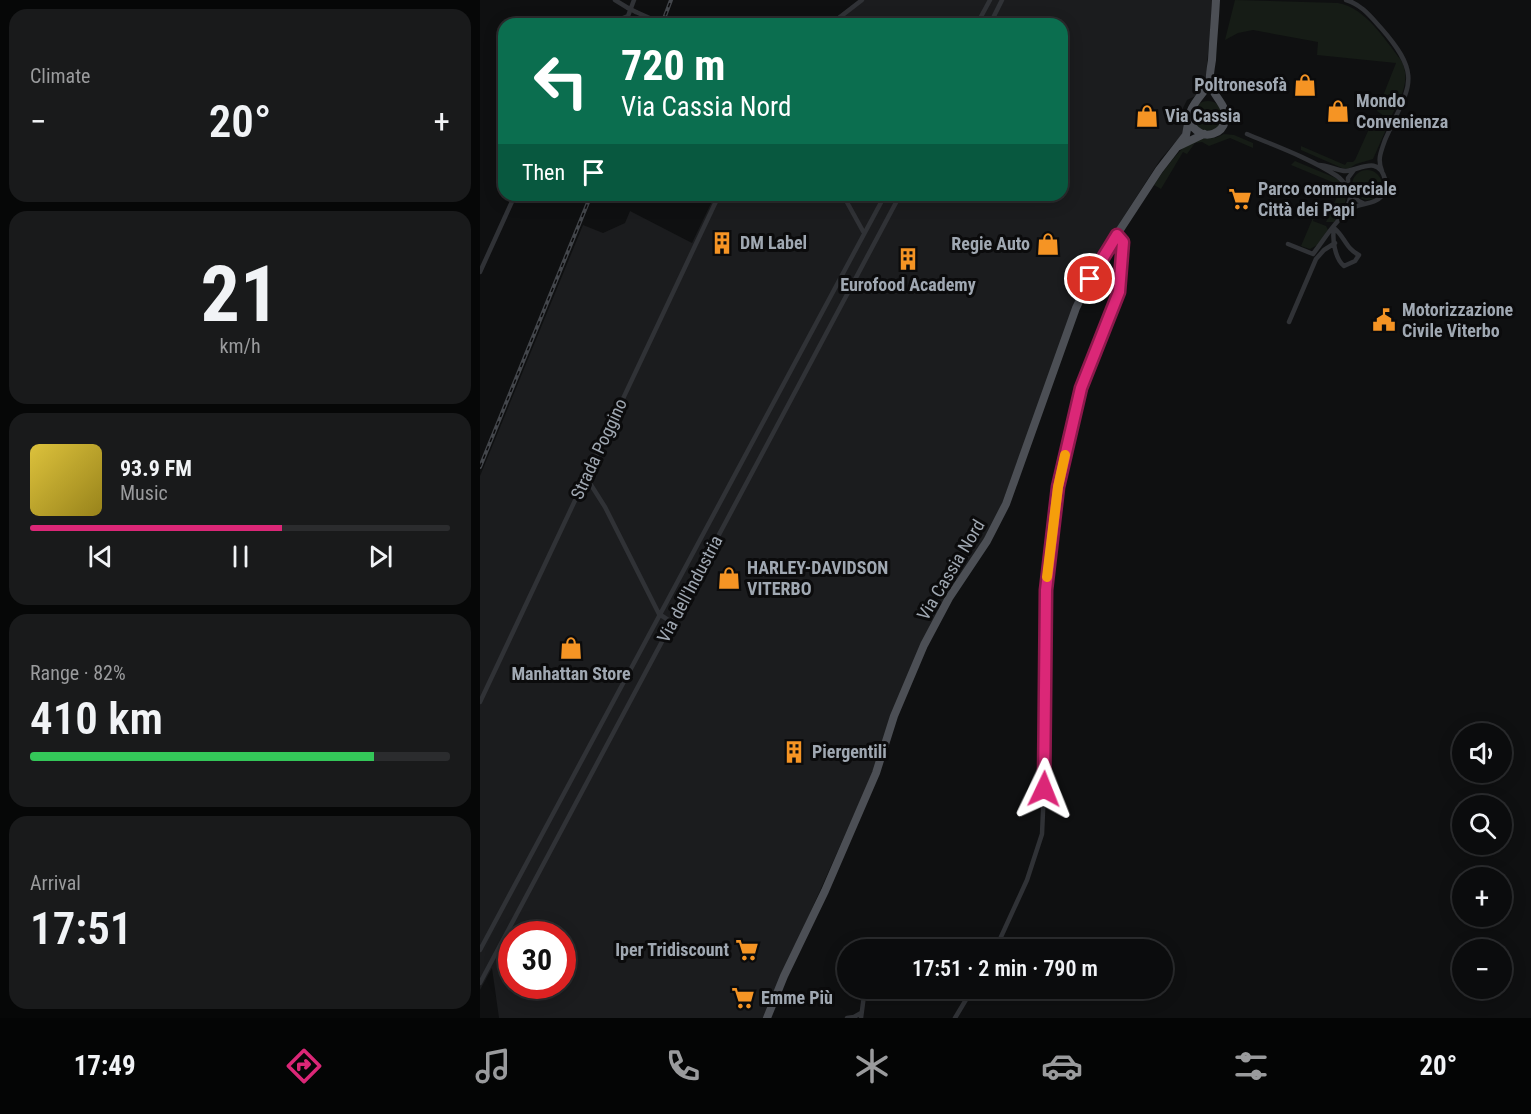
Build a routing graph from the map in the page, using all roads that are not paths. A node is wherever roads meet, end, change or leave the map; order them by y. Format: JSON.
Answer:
{"nodes":[{"id":1,"x":615,"y":0,"type":"edge"},
{"id":2,"x":634,"y":0,"type":"edge"},
{"id":3,"x":862,"y":0,"type":"edge"},
{"id":4,"x":990,"y":0,"type":"edge"},
{"id":5,"x":1002,"y":0,"type":"edge"},
{"id":6,"x":1216,"y":0,"type":"edge"},
{"id":7,"x":1346,"y":0,"type":"edge"},
{"id":8,"x":622,"y":18,"type":"edge"},
{"id":9,"x":650,"y":18,"type":"edge"},
{"id":10,"x":839,"y":18,"type":"edge"},
{"id":11,"x":980,"y":18,"type":"edge"},
{"id":12,"x":993,"y":18,"type":"edge"},
{"id":13,"x":1210,"y":83,"type":"junction"},
{"id":14,"x":1197,"y":101,"type":"junction"},
{"id":15,"x":1220,"y":102,"type":"junction"},
{"id":16,"x":1189,"y":118,"type":"junction"},
{"id":17,"x":1204,"y":134,"type":"junction"},
{"id":18,"x":1247,"y":134,"type":"dead end"},
{"id":19,"x":1178,"y":147,"type":"junction"},
{"id":20,"x":1379,"y":156,"type":"junction"},
{"id":21,"x":1319,"y":165,"type":"junction"},
{"id":22,"x":1367,"y":165,"type":"junction"},
{"id":23,"x":1356,"y":168,"type":"junction"},
{"id":24,"x":1382,"y":173,"type":"junction"},
{"id":25,"x":1349,"y":192,"type":"junction"},
{"id":26,"x":512,"y":201,"type":"edge"},
{"id":27,"x":715,"y":201,"type":"edge"},
{"id":28,"x":846,"y":201,"type":"edge"},
{"id":29,"x":882,"y":201,"type":"edge"},
{"id":30,"x":897,"y":201,"type":"edge"},
{"id":31,"x":1365,"y":204,"type":"junction"},
{"id":32,"x":1346,"y":212,"type":"junction"},
{"id":33,"x":1334,"y":228,"type":"junction"},
{"id":34,"x":864,"y":233,"type":"junction"},
{"id":35,"x":1117,"y":235,"type":"junction"},
{"id":36,"x":1335,"y":243,"type":"junction"},
{"id":37,"x":1288,"y":244,"type":"dead end"},
{"id":38,"x":480,"y":272,"type":"edge"},
{"id":39,"x":1289,"y":322,"type":"dead end"},
{"id":40,"x":586,"y":477,"type":"junction"},
{"id":41,"x":659,"y":614,"type":"junction"},
{"id":42,"x":673,"y":623,"type":"junction"},
{"id":43,"x":480,"y":702,"type":"edge"},
{"id":44,"x":1000,"y":939,"type":"edge"},
{"id":45,"x":480,"y":950,"type":"edge"},
{"id":46,"x":480,"y":983,"type":"edge"},
{"id":47,"x":864,"y":999,"type":"edge"},
{"id":48,"x":966,"y":999,"type":"edge"},
{"id":49,"x":862,"y":1011,"type":"junction"},
{"id":50,"x":767,"y":1018,"type":"edge"},
{"id":51,"x":846,"y":1018,"type":"edge"},
{"id":52,"x":861,"y":1018,"type":"edge"},
{"id":53,"x":955,"y":1018,"type":"edge"}],
"edges":[{"from":1,"to":9,"type":"street","bridge":true},
{"from":2,"to":8,"type":"street"},
{"from":3,"to":10,"type":"street"},
{"from":4,"to":11,"type":"street"},
{"from":5,"to":12,"type":"street"},
{"from":6,"to":13,"type":"main road"},
{"from":7,"to":20,"type":"street"},
{"from":13,"to":14,"type":"main road"},
{"from":13,"to":15,"type":"main road"},
{"from":14,"to":15,"type":"main road"},
{"from":14,"to":16,"type":"main road"},
{"from":15,"to":17,"type":"main road"},
{"from":16,"to":17,"type":"main road"},
{"from":16,"to":19,"type":"main road","name":"Via Cassia Nord"},
{"from":17,"to":19,"type":"main road","name":"Via Cassia Nord"},
{"from":18,"to":21,"type":"street"},
{"from":19,"to":35,"type":"main road","name":"Via Cassia Nord"},
{"from":20,"to":22,"type":"street"},
{"from":20,"to":24,"type":"street"},
{"from":21,"to":23,"type":"street"},
{"from":21,"to":25,"type":"street"},
{"from":22,"to":23,"type":"street"},
{"from":22,"to":24,"type":"street"},
{"from":23,"to":25,"type":"street"},
{"from":24,"to":31,"type":"street"},
{"from":25,"to":31,"type":"street"},
{"from":25,"to":32,"type":"street"},
{"from":26,"to":38,"type":"street"},
{"from":27,"to":40,"type":"street","name":"Strada Poggino"},
{"from":28,"to":34,"type":"street"},
{"from":29,"to":34,"type":"street","name":"Via dell'Industria"},
{"from":30,"to":42,"type":"street","name":"Via dell'Industria"},
{"from":31,"to":32,"type":"street"},
{"from":32,"to":33,"type":"street"},
{"from":33,"to":36,"type":"street"},
{"from":33,"to":36,"type":"street"},
{"from":33,"to":37,"type":"street"},
{"from":34,"to":41,"type":"street","name":"Via dell'Industria"},
{"from":35,"to":44,"type":"street"},
{"from":35,"to":50,"type":"main road","name":"Via Cassia Nord"},
{"from":36,"to":39,"type":"street"},
{"from":40,"to":41,"type":"street"},
{"from":40,"to":43,"type":"street","name":"Strada Poggino"},
{"from":41,"to":42,"type":"street"},
{"from":41,"to":45,"type":"street","name":"Via dell'Industria"},
{"from":42,"to":46,"type":"street","name":"Via dell'Industria"},
{"from":47,"to":49,"type":"street"},
{"from":48,"to":53,"type":"street"},
{"from":49,"to":51,"type":"street"},
{"from":49,"to":52,"type":"street"}]}
